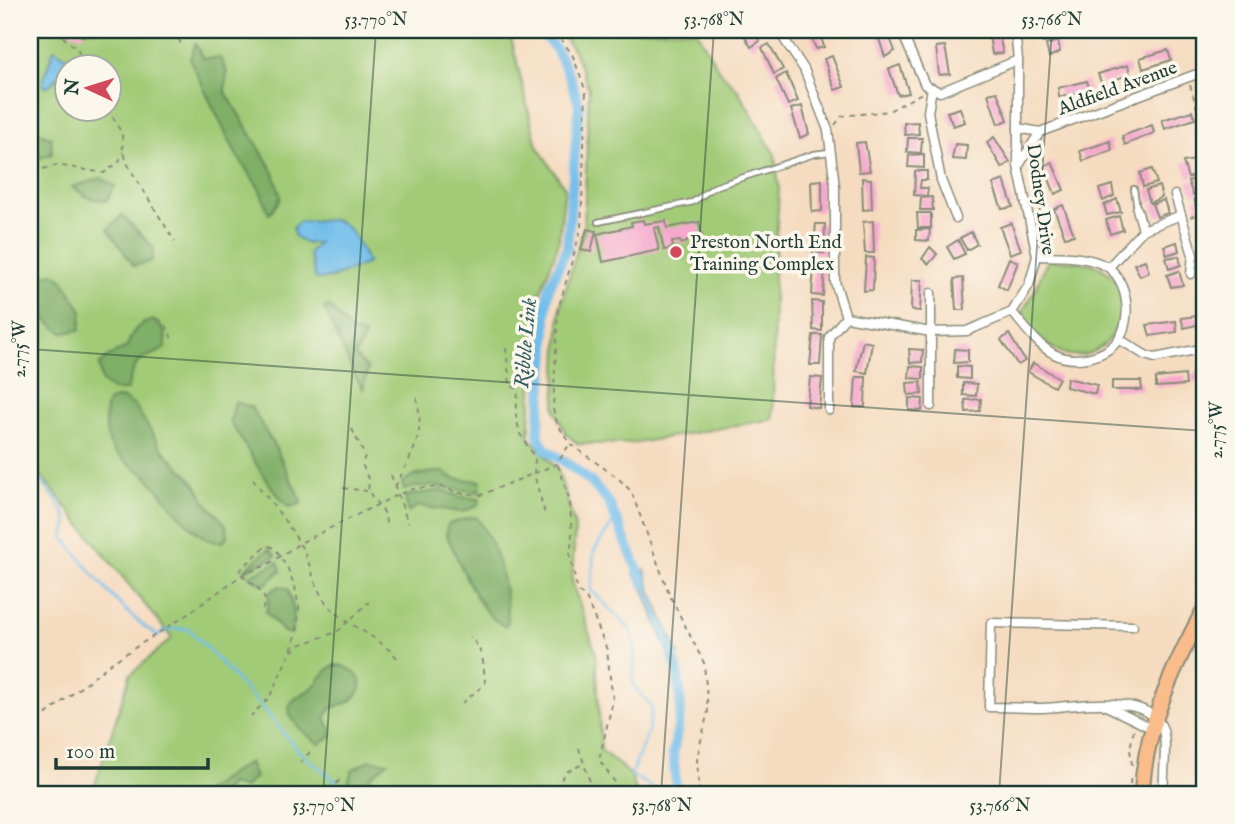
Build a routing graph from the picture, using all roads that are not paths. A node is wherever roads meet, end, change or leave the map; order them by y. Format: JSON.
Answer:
{"nodes":[{"id":1,"x":778,"y":30,"type":"edge"},
{"id":2,"x":901,"y":30,"type":"edge"},
{"id":3,"x":1015,"y":30,"type":"edge"},
{"id":4,"x":1018,"y":60,"type":"junction"},
{"id":5,"x":1205,"y":71,"type":"edge"},
{"id":6,"x":932,"y":88,"type":"junction"},
{"id":7,"x":1018,"y":128,"type":"junction"},
{"id":8,"x":1040,"y":132,"type":"junction"},
{"id":9,"x":831,"y":152,"type":"junction"},
{"id":10,"x":1018,"y":166,"type":"junction"},
{"id":11,"x":1134,"y":189,"type":"dead end"},
{"id":12,"x":1175,"y":195,"type":"dead end"},
{"id":13,"x":1137,"y":209,"type":"joint"},
{"id":14,"x":1182,"y":217,"type":"junction"},
{"id":15,"x":957,"y":218,"type":"dead end"},
{"id":16,"x":598,"y":222,"type":"dead end"},
{"id":17,"x":1143,"y":230,"type":"junction"},
{"id":18,"x":1037,"y":256,"type":"junction"},
{"id":19,"x":1109,"y":267,"type":"junction"},
{"id":20,"x":1191,"y":274,"type":"dead end"},
{"id":21,"x":931,"y":293,"type":"dead end"},
{"id":22,"x":1012,"y":312,"type":"junction"},
{"id":23,"x":846,"y":317,"type":"junction"},
{"id":24,"x":931,"y":332,"type":"junction"},
{"id":25,"x":1119,"y":340,"type":"junction"},
{"id":26,"x":1205,"y":348,"type":"edge"},
{"id":27,"x":931,"y":406,"type":"dead end"},
{"id":28,"x":829,"y":410,"type":"dead end"},
{"id":29,"x":1205,"y":608,"type":"edge"},
{"id":30,"x":1133,"y":625,"type":"dead end"},
{"id":31,"x":1155,"y":724,"type":"junction"},
{"id":32,"x":1142,"y":794,"type":"edge"},
{"id":33,"x":1164,"y":794,"type":"edge"}],
"edges":[{"from":1,"to":9,"type":"street"},
{"from":2,"to":6,"type":"street"},
{"from":3,"to":4,"type":"street","name":"Dodney Drive"},
{"from":4,"to":6,"type":"street"},
{"from":4,"to":7,"type":"street","name":"Dodney Drive"},
{"from":5,"to":8,"type":"street","name":"Aldfield Avenue"},
{"from":6,"to":15,"type":"street"},
{"from":7,"to":8,"type":"street","name":"Aldfield Avenue"},
{"from":7,"to":10,"type":"street","name":"Dodney Drive"},
{"from":8,"to":10,"type":"street","name":"Aldfield Avenue"},
{"from":9,"to":16,"type":"lane"},
{"from":9,"to":23,"type":"street"},
{"from":10,"to":18,"type":"street","name":"Dodney Drive"},
{"from":11,"to":13,"type":"lane"},
{"from":12,"to":14,"type":"street"},
{"from":13,"to":17,"type":"street"},
{"from":14,"to":17,"type":"street"},
{"from":14,"to":20,"type":"street"},
{"from":17,"to":19,"type":"street"},
{"from":18,"to":19,"type":"street"},
{"from":18,"to":22,"type":"street","name":"Dodney Drive"},
{"from":19,"to":25,"type":"street"},
{"from":21,"to":24,"type":"street"},
{"from":22,"to":24,"type":"street"},
{"from":22,"to":25,"type":"street"},
{"from":23,"to":24,"type":"street"},
{"from":23,"to":28,"type":"street"},
{"from":24,"to":27,"type":"street"},
{"from":25,"to":26,"type":"street"},
{"from":29,"to":31,"type":"highway"},
{"from":30,"to":31,"type":"street"},
{"from":31,"to":32,"type":"highway"},
{"from":31,"to":33,"type":"street"}]}
